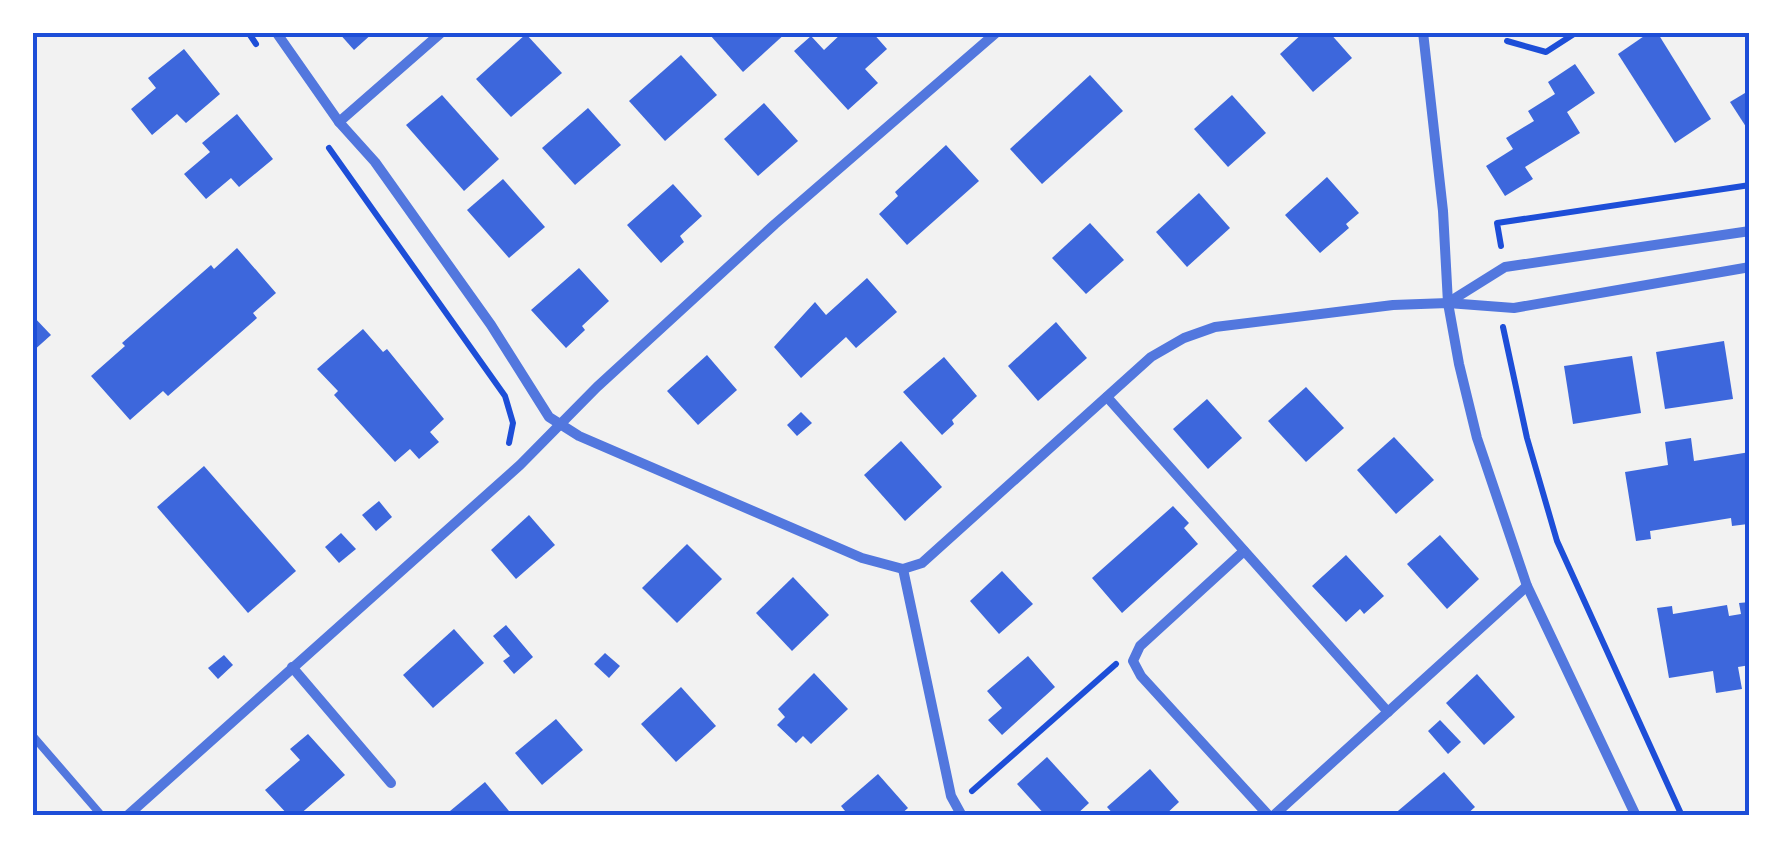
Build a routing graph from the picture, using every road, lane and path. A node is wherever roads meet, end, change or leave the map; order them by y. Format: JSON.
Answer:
{"nodes":[{"id":1,"x":248,"y":32,"type":"edge"},
{"id":2,"x":276,"y":32,"type":"edge"},
{"id":3,"x":442,"y":32,"type":"edge"},
{"id":4,"x":997,"y":32,"type":"edge"},
{"id":5,"x":1423,"y":32,"type":"edge"},
{"id":6,"x":1577,"y":32,"type":"edge"},
{"id":7,"x":1506,"y":41,"type":"dead end"},
{"id":8,"x":259,"y":48,"type":"dead end"},
{"id":9,"x":339,"y":122,"type":"junction"},
{"id":10,"x":326,"y":143,"type":"dead end"},
{"id":11,"x":1750,"y":185,"type":"edge"},
{"id":12,"x":1750,"y":230,"type":"edge"},
{"id":13,"x":1505,"y":267,"type":"junction"},
{"id":14,"x":1750,"y":267,"type":"edge"},
{"id":15,"x":1448,"y":303,"type":"junction"},
{"id":16,"x":1497,"y":308,"type":"junction"},
{"id":17,"x":1106,"y":397,"type":"junction"},
{"id":18,"x":561,"y":425,"type":"junction"},
{"id":19,"x":505,"y":450,"type":"dead end"},
{"id":20,"x":1244,"y":552,"type":"junction"},
{"id":21,"x":903,"y":569,"type":"junction"},
{"id":22,"x":1527,"y":586,"type":"junction"},
{"id":23,"x":1133,"y":661,"type":"junction"},
{"id":24,"x":292,"y":668,"type":"junction"},
{"id":25,"x":1388,"y":712,"type":"junction"},
{"id":26,"x":32,"y":736,"type":"edge"},
{"id":27,"x":391,"y":783,"type":"dead end"},
{"id":28,"x":951,"y":796,"type":"junction"},
{"id":29,"x":102,"y":816,"type":"edge"},
{"id":30,"x":127,"y":816,"type":"edge"},
{"id":31,"x":962,"y":816,"type":"edge"},
{"id":32,"x":1271,"y":816,"type":"edge"},
{"id":33,"x":1636,"y":816,"type":"edge"},
{"id":34,"x":1682,"y":816,"type":"edge"}],
"edges":[{"from":1,"to":8,"type":"path"},
{"from":2,"to":9,"type":"street"},
{"from":3,"to":9,"type":"street"},
{"from":4,"to":18,"type":"street"},
{"from":5,"to":15,"type":"street"},
{"from":6,"to":7,"type":"path"},
{"from":9,"to":18,"type":"street"},
{"from":10,"to":19,"type":"path"},
{"from":11,"to":13,"type":"path"},
{"from":12,"to":13,"type":"street"},
{"from":13,"to":15,"type":"street"},
{"from":14,"to":16,"type":"street"},
{"from":15,"to":16,"type":"street"},
{"from":15,"to":17,"type":"street"},
{"from":15,"to":22,"type":"street"},
{"from":16,"to":34,"type":"path"},
{"from":17,"to":20,"type":"street"},
{"from":17,"to":21,"type":"street"},
{"from":18,"to":21,"type":"street"},
{"from":18,"to":24,"type":"street"},
{"from":20,"to":23,"type":"street"},
{"from":20,"to":25,"type":"street"},
{"from":21,"to":28,"type":"street"},
{"from":22,"to":25,"type":"street"},
{"from":22,"to":33,"type":"street"},
{"from":23,"to":28,"type":"path"},
{"from":23,"to":32,"type":"street"},
{"from":24,"to":27,"type":"street"},
{"from":24,"to":30,"type":"street"},
{"from":25,"to":32,"type":"street"},
{"from":26,"to":29,"type":"lane"},
{"from":28,"to":31,"type":"street"}]}
